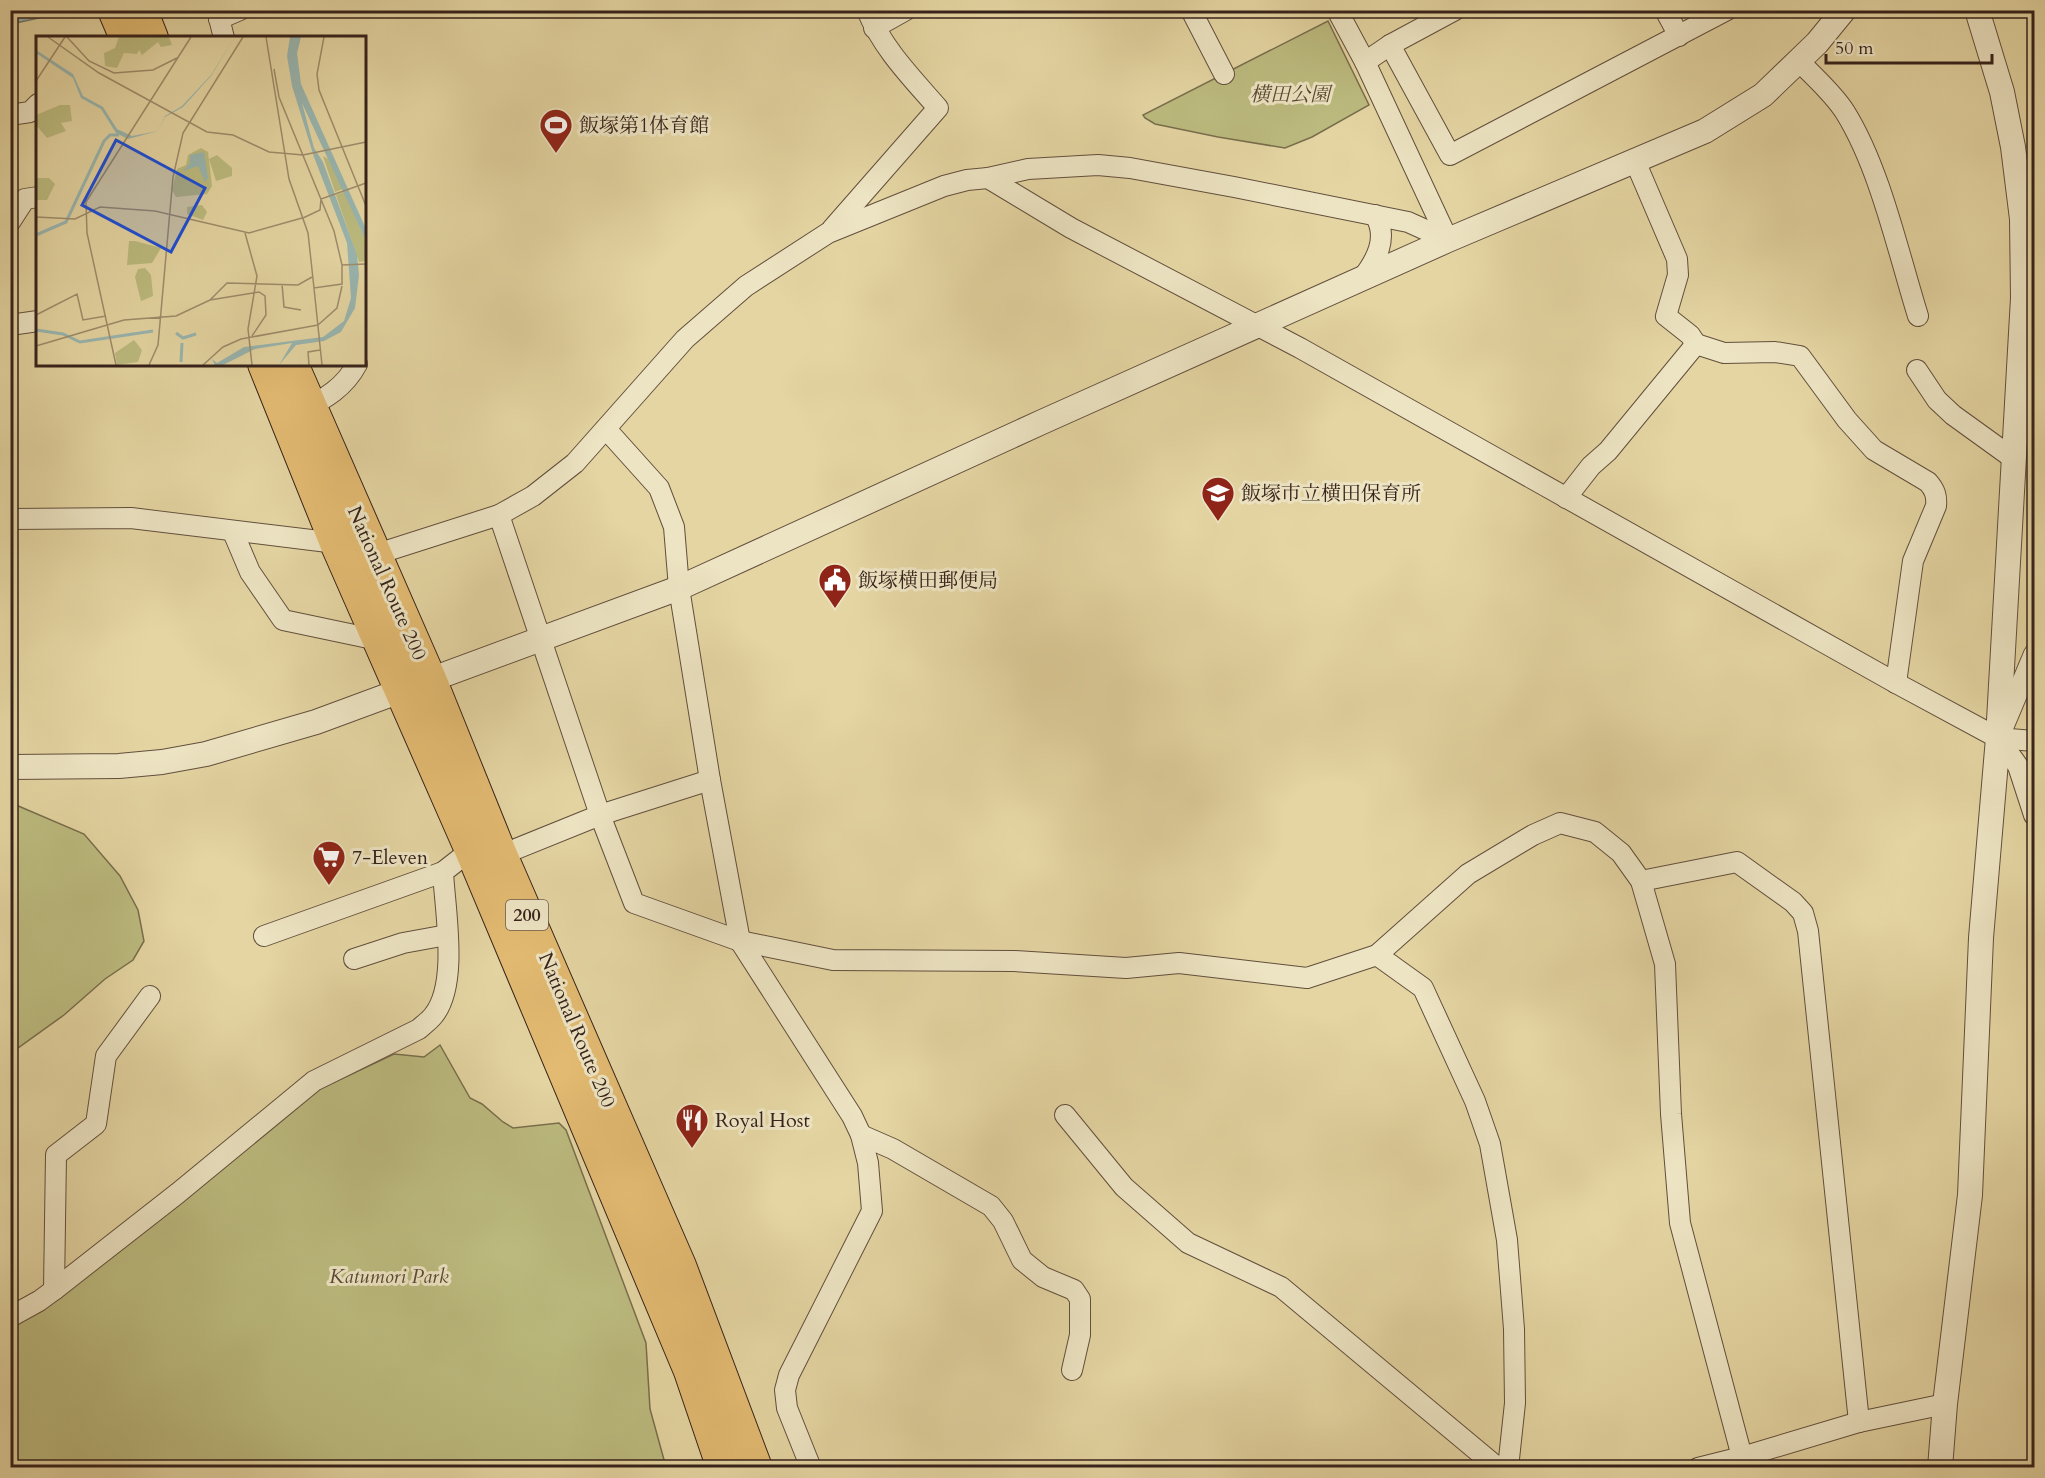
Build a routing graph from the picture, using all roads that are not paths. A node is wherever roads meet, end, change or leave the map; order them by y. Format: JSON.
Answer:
{"nodes":[{"id":1,"x":114,"y":10,"type":"edge"},
{"id":2,"x":141,"y":10,"type":"edge"},
{"id":3,"x":240,"y":10,"type":"edge"},
{"id":4,"x":906,"y":10,"type":"edge"},
{"id":5,"x":1336,"y":10,"type":"edge"},
{"id":6,"x":1455,"y":10,"type":"edge"},
{"id":7,"x":1665,"y":10,"type":"edge"},
{"id":8,"x":1727,"y":10,"type":"edge"},
{"id":9,"x":1844,"y":10,"type":"edge"},
{"id":10,"x":1977,"y":10,"type":"edge"},
{"id":11,"x":1192,"y":11,"type":"edge"},
{"id":12,"x":870,"y":19,"type":"edge"},
{"id":13,"x":220,"y":22,"type":"edge"},
{"id":14,"x":125,"y":36,"type":"edge"},
{"id":15,"x":151,"y":36,"type":"edge"},
{"id":16,"x":1679,"y":36,"type":"junction"},
{"id":17,"x":1390,"y":45,"type":"junction"},
{"id":18,"x":1798,"y":61,"type":"junction"},
{"id":19,"x":1365,"y":62,"type":"junction"},
{"id":20,"x":1224,"y":74,"type":"dead end"},
{"id":21,"x":36,"y":106,"type":"edge"},
{"id":22,"x":10,"y":116,"type":"edge"},
{"id":23,"x":1635,"y":161,"type":"junction"},
{"id":24,"x":988,"y":178,"type":"junction"},
{"id":25,"x":36,"y":197,"type":"edge"},
{"id":26,"x":1375,"y":215,"type":"junction"},
{"id":27,"x":10,"y":222,"type":"edge"},
{"id":28,"x":828,"y":233,"type":"junction"},
{"id":29,"x":1448,"y":240,"type":"junction"},
{"id":30,"x":1361,"y":280,"type":"junction"},
{"id":31,"x":1918,"y":316,"type":"dead end"},
{"id":32,"x":36,"y":321,"type":"edge"},
{"id":33,"x":10,"y":325,"type":"edge"},
{"id":34,"x":1256,"y":326,"type":"junction"},
{"id":35,"x":1696,"y":344,"type":"junction"},
{"id":36,"x":265,"y":366,"type":"edge"},
{"id":37,"x":292,"y":366,"type":"edge"},
{"id":38,"x":356,"y":366,"type":"edge"},
{"id":39,"x":1917,"y":370,"type":"dead end"},
{"id":40,"x":298,"y":412,"type":"junction"},
{"id":41,"x":606,"y":429,"type":"junction"},
{"id":42,"x":2014,"y":459,"type":"junction"},
{"id":43,"x":1566,"y":498,"type":"junction"},
{"id":44,"x":499,"y":515,"type":"junction"},
{"id":45,"x":10,"y":519,"type":"edge"},
{"id":46,"x":233,"y":532,"type":"junction"},
{"id":47,"x":336,"y":543,"type":"junction"},
{"id":48,"x":374,"y":555,"type":"junction"},
{"id":49,"x":679,"y":588,"type":"junction"},
{"id":50,"x":378,"y":640,"type":"junction"},
{"id":51,"x":540,"y":640,"type":"junction"},
{"id":52,"x":2034,"y":654,"type":"edge"},
{"id":53,"x":430,"y":679,"type":"junction"},
{"id":54,"x":1896,"y":683,"type":"junction"},
{"id":55,"x":401,"y":691,"type":"junction"},
{"id":56,"x":1998,"y":738,"type":"junction"},
{"id":57,"x":2034,"y":741,"type":"edge"},
{"id":58,"x":10,"y":767,"type":"edge"},
{"id":59,"x":710,"y":780,"type":"junction"},
{"id":60,"x":600,"y":814,"type":"junction"},
{"id":61,"x":2034,"y":815,"type":"edge"},
{"id":62,"x":486,"y":852,"type":"junction"},
{"id":63,"x":442,"y":872,"type":"junction"},
{"id":64,"x":1641,"y":880,"type":"junction"},
{"id":65,"x":447,"y":935,"type":"junction"},
{"id":66,"x":264,"y":936,"type":"dead end"},
{"id":67,"x":740,"y":941,"type":"junction"},
{"id":68,"x":1377,"y":955,"type":"junction"},
{"id":69,"x":354,"y":959,"type":"dead end"},
{"id":70,"x":150,"y":996,"type":"dead end"},
{"id":71,"x":1065,"y":1115,"type":"dead end"},
{"id":72,"x":861,"y":1135,"type":"junction"},
{"id":73,"x":680,"y":1266,"type":"junction"},
{"id":74,"x":652,"y":1281,"type":"junction"},
{"id":75,"x":54,"y":1290,"type":"junction"},
{"id":76,"x":10,"y":1317,"type":"edge"},
{"id":77,"x":1072,"y":1370,"type":"dead end"},
{"id":78,"x":1945,"y":1404,"type":"junction"},
{"id":79,"x":1859,"y":1422,"type":"junction"},
{"id":80,"x":1742,"y":1457,"type":"junction"},
{"id":81,"x":710,"y":1467,"type":"edge"},
{"id":82,"x":723,"y":1467,"type":"edge"},
{"id":83,"x":756,"y":1467,"type":"edge"},
{"id":84,"x":776,"y":1467,"type":"edge"},
{"id":85,"x":811,"y":1467,"type":"edge"},
{"id":86,"x":1498,"y":1467,"type":"edge"},
{"id":87,"x":1508,"y":1467,"type":"edge"},
{"id":88,"x":1698,"y":1467,"type":"edge"},
{"id":89,"x":1940,"y":1467,"type":"edge"}],
"edges":[{"from":1,"to":14,"type":"highway"},
{"from":2,"to":15,"type":"highway"},
{"from":3,"to":13,"type":"street"},
{"from":4,"to":12,"type":"street"},
{"from":5,"to":19,"type":"street"},
{"from":6,"to":17,"type":"street"},
{"from":7,"to":16,"type":"street"},
{"from":8,"to":16,"type":"street"},
{"from":9,"to":18,"type":"street"},
{"from":10,"to":42,"type":"street"},
{"from":11,"to":20,"type":"street"},
{"from":12,"to":28,"type":"street"},
{"from":16,"to":17,"type":"street"},
{"from":17,"to":19,"type":"street"},
{"from":18,"to":23,"type":"street"},
{"from":18,"to":31,"type":"street"},
{"from":19,"to":29,"type":"street"},
{"from":21,"to":22,"type":"street"},
{"from":23,"to":29,"type":"street"},
{"from":23,"to":35,"type":"street"},
{"from":24,"to":26,"type":"street"},
{"from":24,"to":28,"type":"street"},
{"from":24,"to":34,"type":"street"},
{"from":25,"to":27,"type":"street"},
{"from":26,"to":29,"type":"street"},
{"from":26,"to":30,"type":"street"},
{"from":28,"to":41,"type":"street"},
{"from":29,"to":30,"type":"street"},
{"from":30,"to":34,"type":"street"},
{"from":32,"to":33,"type":"street"},
{"from":34,"to":43,"type":"street"},
{"from":34,"to":49,"type":"street"},
{"from":35,"to":43,"type":"street"},
{"from":35,"to":54,"type":"street"},
{"from":36,"to":40,"type":"highway","name":"National Route 200","number":"200"},
{"from":37,"to":40,"type":"highway","name":"National Route 200","number":"200"},
{"from":38,"to":40,"type":"street"},
{"from":39,"to":42,"type":"street"},
{"from":40,"to":47,"type":"highway","name":"National Route 200","number":"200"},
{"from":40,"to":48,"type":"highway","name":"National Route 200","number":"200"},
{"from":41,"to":44,"type":"street"},
{"from":41,"to":49,"type":"street"},
{"from":42,"to":56,"type":"street"},
{"from":43,"to":54,"type":"street"},
{"from":44,"to":48,"type":"street"},
{"from":44,"to":51,"type":"street"},
{"from":45,"to":46,"type":"street"},
{"from":46,"to":47,"type":"street"},
{"from":46,"to":50,"type":"street"},
{"from":47,"to":50,"type":"highway","name":"National Route 200","number":"200"},
{"from":48,"to":53,"type":"highway","name":"National Route 200","number":"200"},
{"from":49,"to":51,"type":"street"},
{"from":49,"to":59,"type":"street"},
{"from":50,"to":55,"type":"highway","name":"National Route 200","number":"200"},
{"from":51,"to":53,"type":"street"},
{"from":51,"to":60,"type":"street"},
{"from":52,"to":56,"type":"street"},
{"from":53,"to":55,"type":"street"},
{"from":53,"to":62,"type":"highway","name":"National Route 200","number":"200"},
{"from":54,"to":56,"type":"street"},
{"from":55,"to":58,"type":"street"},
{"from":55,"to":62,"type":"highway","name":"National Route 200","number":"200"},
{"from":56,"to":57,"type":"street"},
{"from":56,"to":61,"type":"street"},
{"from":56,"to":78,"type":"street"},
{"from":59,"to":60,"type":"street"},
{"from":59,"to":67,"type":"street"},
{"from":60,"to":62,"type":"street"},
{"from":60,"to":67,"type":"street"},
{"from":62,"to":63,"type":"street"},
{"from":62,"to":73,"type":"highway","name":"National Route 200","number":"200"},
{"from":62,"to":74,"type":"highway","name":"National Route 200","number":"200"},
{"from":63,"to":65,"type":"street"},
{"from":63,"to":66,"type":"street"},
{"from":64,"to":68,"type":"street"},
{"from":64,"to":79,"type":"street"},
{"from":64,"to":80,"type":"street"},
{"from":65,"to":69,"type":"street"},
{"from":65,"to":75,"type":"street"},
{"from":67,"to":68,"type":"street"},
{"from":67,"to":72,"type":"street"},
{"from":68,"to":87,"type":"street"},
{"from":70,"to":75,"type":"street"},
{"from":71,"to":86,"type":"street"},
{"from":72,"to":77,"type":"street"},
{"from":72,"to":85,"type":"street"},
{"from":73,"to":83,"type":"highway","name":"National Route 200","number":"200"},
{"from":73,"to":84,"type":"highway"},
{"from":74,"to":81,"type":"highway"},
{"from":74,"to":82,"type":"highway","name":"National Route 200","number":"200"},
{"from":75,"to":76,"type":"street"},
{"from":78,"to":79,"type":"street"},
{"from":78,"to":89,"type":"street"},
{"from":79,"to":80,"type":"street"},
{"from":80,"to":88,"type":"street"}]}
